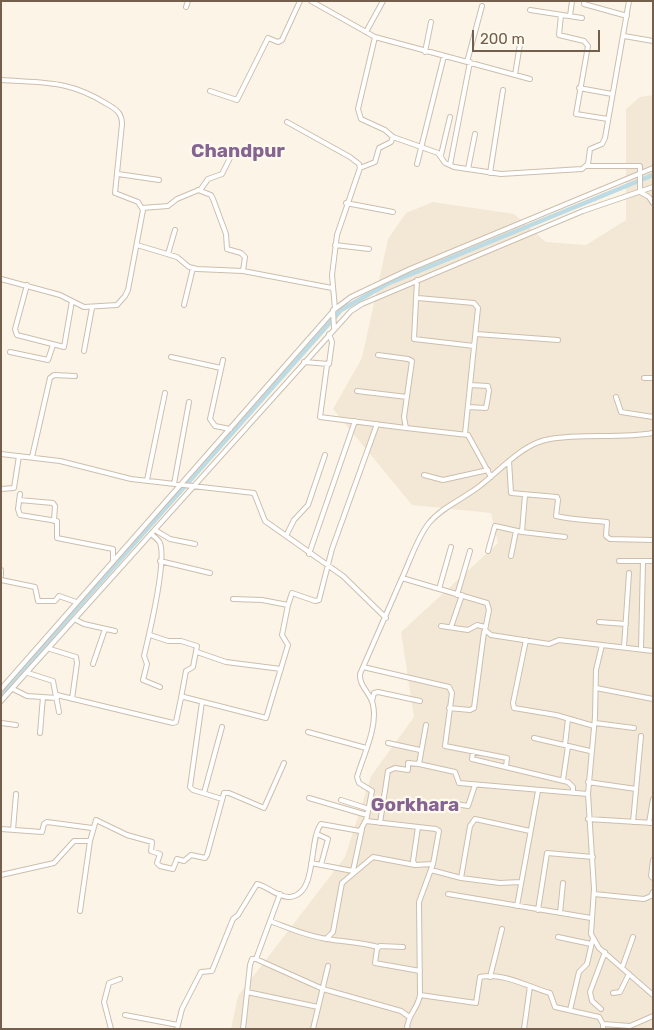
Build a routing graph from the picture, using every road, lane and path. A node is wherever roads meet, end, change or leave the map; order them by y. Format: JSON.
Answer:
{"nodes":[{"id":1,"x":188,"y":1,"type":"edge"},
{"id":2,"x":300,"y":1,"type":"edge"},
{"id":3,"x":311,"y":1,"type":"edge"},
{"id":4,"x":383,"y":1,"type":"edge"},
{"id":5,"x":572,"y":1,"type":"edge"},
{"id":6,"x":584,"y":1,"type":"edge"},
{"id":7,"x":629,"y":1,"type":"edge"},
{"id":8,"x":482,"y":6,"type":"dead end"},
{"id":9,"x":186,"y":7,"type":"dead end"},
{"id":10,"x":530,"y":10,"type":"dead end"},
{"id":11,"x":561,"y":15,"type":"junction"},
{"id":12,"x":570,"y":16,"type":"junction"},
{"id":13,"x":627,"y":16,"type":"junction"},
{"id":14,"x":582,"y":18,"type":"dead end"},
{"id":15,"x":431,"y":22,"type":"dead end"},
{"id":16,"x":366,"y":32,"type":"junction"},
{"id":17,"x":375,"y":36,"type":"junction"},
{"id":18,"x":624,"y":36,"type":"junction"},
{"id":19,"x":653,"y":40,"type":"edge"},
{"id":20,"x":520,"y":44,"type":"dead end"},
{"id":21,"x":425,"y":52,"type":"junction"},
{"id":22,"x":444,"y":56,"type":"junction"},
{"id":23,"x":469,"y":62,"type":"junction"},
{"id":24,"x":515,"y":75,"type":"junction"},
{"id":25,"x":530,"y":79,"type":"dead end"},
{"id":26,"x":1,"y":80,"type":"edge"},
{"id":27,"x":579,"y":88,"type":"junction"},
{"id":28,"x":210,"y":90,"type":"dead end"},
{"id":29,"x":503,"y":90,"type":"dead end"},
{"id":30,"x":612,"y":94,"type":"junction"},
{"id":31,"x":450,"y":117,"type":"dead end"},
{"id":32,"x":608,"y":120,"type":"junction"},
{"id":33,"x":287,"y":122,"type":"dead end"},
{"id":34,"x":475,"y":134,"type":"dead end"},
{"id":35,"x":393,"y":136,"type":"junction"},
{"id":36,"x":423,"y":146,"type":"junction"},
{"id":37,"x":234,"y":152,"type":"dead end"},
{"id":38,"x":441,"y":155,"type":"junction"},
{"id":39,"x":417,"y":164,"type":"dead end"},
{"id":40,"x":450,"y":165,"type":"junction"},
{"id":41,"x":587,"y":166,"type":"junction"},
{"id":42,"x":360,"y":168,"type":"junction"},
{"id":43,"x":653,"y":168,"type":"edge"},
{"id":44,"x":468,"y":169,"type":"junction"},
{"id":45,"x":118,"y":174,"type":"junction"},
{"id":46,"x":490,"y":174,"type":"junction"},
{"id":47,"x":641,"y":175,"type":"junction"},
{"id":48,"x":159,"y":180,"type":"dead end"},
{"id":49,"x":653,"y":186,"type":"edge"},
{"id":50,"x":198,"y":190,"type":"junction"},
{"id":51,"x":640,"y":190,"type":"junction"},
{"id":52,"x":346,"y":203,"type":"junction"},
{"id":53,"x":653,"y":203,"type":"edge"},
{"id":54,"x":142,"y":208,"type":"junction"},
{"id":55,"x":393,"y":212,"type":"dead end"},
{"id":56,"x":175,"y":230,"type":"dead end"},
{"id":57,"x":137,"y":245,"type":"junction"},
{"id":58,"x":335,"y":246,"type":"junction"},
{"id":59,"x":370,"y":249,"type":"dead end"},
{"id":60,"x":168,"y":254,"type":"junction"},
{"id":61,"x":193,"y":268,"type":"junction"},
{"id":62,"x":243,"y":271,"type":"junction"},
{"id":63,"x":1,"y":279,"type":"edge"},
{"id":64,"x":417,"y":280,"type":"junction"},
{"id":65,"x":27,"y":285,"type":"junction"},
{"id":66,"x":332,"y":288,"type":"junction"},
{"id":67,"x":418,"y":298,"type":"junction"},
{"id":68,"x":72,"y":301,"type":"junction"},
{"id":69,"x":184,"y":305,"type":"dead end"},
{"id":70,"x":92,"y":308,"type":"junction"},
{"id":71,"x":334,"y":311,"type":"junction"},
{"id":72,"x":334,"y":326,"type":"junction"},
{"id":73,"x":329,"y":334,"type":"junction"},
{"id":74,"x":476,"y":334,"type":"junction"},
{"id":75,"x":558,"y":340,"type":"dead end"},
{"id":76,"x":53,"y":345,"type":"junction"},
{"id":77,"x":474,"y":346,"type":"junction"},
{"id":78,"x":84,"y":351,"type":"dead end"},
{"id":79,"x":10,"y":352,"type":"dead end"},
{"id":80,"x":378,"y":355,"type":"dead end"},
{"id":81,"x":171,"y":357,"type":"dead end"},
{"id":82,"x":223,"y":360,"type":"dead end"},
{"id":83,"x":304,"y":362,"type":"junction"},
{"id":84,"x":327,"y":365,"type":"junction"},
{"id":85,"x":221,"y":368,"type":"junction"},
{"id":86,"x":75,"y":376,"type":"dead end"},
{"id":87,"x":644,"y":378,"type":"dead end"},
{"id":88,"x":653,"y":378,"type":"edge"},
{"id":89,"x":470,"y":385,"type":"junction"},
{"id":90,"x":357,"y":391,"type":"dead end"},
{"id":91,"x":165,"y":393,"type":"dead end"},
{"id":92,"x":407,"y":397,"type":"junction"},
{"id":93,"x":616,"y":397,"type":"dead end"},
{"id":94,"x":189,"y":402,"type":"dead end"},
{"id":95,"x":468,"y":407,"type":"junction"},
{"id":96,"x":653,"y":417,"type":"edge"},
{"id":97,"x":354,"y":421,"type":"junction"},
{"id":98,"x":378,"y":424,"type":"junction"},
{"id":99,"x":406,"y":428,"type":"junction"},
{"id":100,"x":230,"y":429,"type":"junction"},
{"id":101,"x":653,"y":433,"type":"edge"},
{"id":102,"x":464,"y":434,"type":"junction"},
{"id":103,"x":1,"y":454,"type":"edge"},
{"id":104,"x":325,"y":455,"type":"dead end"},
{"id":105,"x":18,"y":456,"type":"junction"},
{"id":106,"x":32,"y":457,"type":"junction"},
{"id":107,"x":509,"y":462,"type":"junction"},
{"id":108,"x":488,"y":470,"type":"junction"},
{"id":109,"x":424,"y":475,"type":"dead end"},
{"id":110,"x":491,"y":476,"type":"junction"},
{"id":111,"x":147,"y":480,"type":"junction"},
{"id":112,"x":174,"y":484,"type":"junction"},
{"id":113,"x":183,"y":484,"type":"junction"},
{"id":114,"x":195,"y":485,"type":"junction"},
{"id":115,"x":1,"y":489,"type":"edge"},
{"id":116,"x":20,"y":494,"type":"dead end"},
{"id":117,"x":525,"y":495,"type":"junction"},
{"id":118,"x":19,"y":500,"type":"junction"},
{"id":119,"x":54,"y":521,"type":"junction"},
{"id":120,"x":516,"y":531,"type":"junction"},
{"id":121,"x":153,"y":532,"type":"junction"},
{"id":122,"x":522,"y":532,"type":"junction"},
{"id":123,"x":286,"y":536,"type":"junction"},
{"id":124,"x":565,"y":537,"type":"dead end"},
{"id":125,"x":653,"y":540,"type":"edge"},
{"id":126,"x":195,"y":544,"type":"dead end"},
{"id":127,"x":451,"y":548,"type":"dead end"},
{"id":128,"x":470,"y":551,"type":"dead end"},
{"id":129,"x":488,"y":551,"type":"dead end"},
{"id":130,"x":309,"y":554,"type":"junction"},
{"id":131,"x":511,"y":556,"type":"dead end"},
{"id":132,"x":113,"y":561,"type":"junction"},
{"id":133,"x":160,"y":561,"type":"junction"},
{"id":134,"x":619,"y":561,"type":"dead end"},
{"id":135,"x":643,"y":561,"type":"junction"},
{"id":136,"x":653,"y":561,"type":"edge"},
{"id":137,"x":329,"y":565,"type":"junction"},
{"id":138,"x":1,"y":570,"type":"edge"},
{"id":139,"x":210,"y":573,"type":"dead end"},
{"id":140,"x":629,"y":573,"type":"dead end"},
{"id":141,"x":1,"y":576,"type":"edge"},
{"id":142,"x":402,"y":578,"type":"junction"},
{"id":143,"x":1,"y":580,"type":"edge"},
{"id":144,"x":439,"y":589,"type":"junction"},
{"id":145,"x":460,"y":595,"type":"junction"},
{"id":146,"x":233,"y":599,"type":"dead end"},
{"id":147,"x":76,"y":602,"type":"junction"},
{"id":148,"x":288,"y":605,"type":"junction"},
{"id":149,"x":386,"y":618,"type":"junction"},
{"id":150,"x":76,"y":620,"type":"junction"},
{"id":151,"x":599,"y":622,"type":"dead end"},
{"id":152,"x":626,"y":624,"type":"junction"},
{"id":153,"x":441,"y":626,"type":"dead end"},
{"id":154,"x":451,"y":627,"type":"junction"},
{"id":155,"x":485,"y":628,"type":"junction"},
{"id":156,"x":105,"y":629,"type":"junction"},
{"id":157,"x":115,"y":632,"type":"dead end"},
{"id":158,"x":150,"y":635,"type":"junction"},
{"id":159,"x":526,"y":640,"type":"junction"},
{"id":160,"x":602,"y":645,"type":"junction"},
{"id":161,"x":624,"y":647,"type":"junction"},
{"id":162,"x":50,"y":649,"type":"junction"},
{"id":163,"x":641,"y":649,"type":"junction"},
{"id":164,"x":653,"y":651,"type":"edge"},
{"id":165,"x":197,"y":652,"type":"junction"},
{"id":166,"x":93,"y":664,"type":"dead end"},
{"id":167,"x":363,"y":667,"type":"junction"},
{"id":168,"x":281,"y":670,"type":"junction"},
{"id":169,"x":28,"y":672,"type":"junction"},
{"id":170,"x":160,"y":687,"type":"dead end"},
{"id":171,"x":596,"y":688,"type":"junction"},
{"id":172,"x":1,"y":689,"type":"edge"},
{"id":173,"x":13,"y":689,"type":"junction"},
{"id":174,"x":57,"y":696,"type":"junction"},
{"id":175,"x":44,"y":697,"type":"junction"},
{"id":176,"x":181,"y":698,"type":"junction"},
{"id":177,"x":72,"y":699,"type":"junction"},
{"id":178,"x":653,"y":699,"type":"edge"},
{"id":179,"x":1,"y":701,"type":"edge"},
{"id":180,"x":372,"y":701,"type":"junction"},
{"id":181,"x":420,"y":701,"type":"dead end"},
{"id":182,"x":202,"y":702,"type":"junction"},
{"id":183,"x":449,"y":708,"type":"junction"},
{"id":184,"x":59,"y":712,"type":"dead end"},
{"id":185,"x":568,"y":719,"type":"junction"},
{"id":186,"x":1,"y":724,"type":"edge"},
{"id":187,"x":595,"y":724,"type":"junction"},
{"id":188,"x":16,"y":725,"type":"dead end"},
{"id":189,"x":426,"y":725,"type":"dead end"},
{"id":190,"x":222,"y":727,"type":"dead end"},
{"id":191,"x":634,"y":728,"type":"dead end"},
{"id":192,"x":308,"y":732,"type":"dead end"},
{"id":193,"x":40,"y":733,"type":"dead end"},
{"id":194,"x":641,"y":736,"type":"dead end"},
{"id":195,"x":534,"y":738,"type":"dead end"},
{"id":196,"x":388,"y":743,"type":"dead end"},
{"id":197,"x":567,"y":745,"type":"junction"},
{"id":198,"x":366,"y":748,"type":"junction"},
{"id":199,"x":420,"y":750,"type":"junction"},
{"id":200,"x":590,"y":751,"type":"junction"},
{"id":201,"x":473,"y":752,"type":"junction"},
{"id":202,"x":284,"y":763,"type":"dead end"},
{"id":203,"x":419,"y":764,"type":"junction"},
{"id":204,"x":506,"y":767,"type":"junction"},
{"id":205,"x":563,"y":780,"type":"junction"},
{"id":206,"x":588,"y":782,"type":"junction"},
{"id":207,"x":475,"y":785,"type":"junction"},
{"id":208,"x":636,"y":788,"type":"junction"},
{"id":209,"x":538,"y":791,"type":"junction"},
{"id":210,"x":574,"y":793,"type":"junction"},
{"id":211,"x":16,"y":794,"type":"dead end"},
{"id":212,"x":204,"y":794,"type":"junction"},
{"id":213,"x":588,"y":794,"type":"junction"},
{"id":214,"x":309,"y":798,"type":"dead end"},
{"id":215,"x":222,"y":799,"type":"junction"},
{"id":216,"x":653,"y":799,"type":"edge"},
{"id":217,"x":341,"y":800,"type":"dead end"},
{"id":218,"x":443,"y":802,"type":"dead end"},
{"id":219,"x":368,"y":809,"type":"junction"},
{"id":220,"x":366,"y":818,"type":"junction"},
{"id":221,"x":588,"y":819,"type":"junction"},
{"id":222,"x":633,"y":822,"type":"junction"},
{"id":223,"x":380,"y":823,"type":"junction"},
{"id":224,"x":651,"y":823,"type":"edge"},
{"id":225,"x":418,"y":827,"type":"junction"},
{"id":226,"x":92,"y":828,"type":"junction"},
{"id":227,"x":362,"y":829,"type":"junction"},
{"id":228,"x":1,"y":830,"type":"edge"},
{"id":229,"x":13,"y":830,"type":"junction"},
{"id":230,"x":530,"y":832,"type":"junction"},
{"id":231,"x":317,"y":834,"type":"junction"},
{"id":232,"x":90,"y":841,"type":"junction"},
{"id":233,"x":592,"y":857,"type":"junction"},
{"id":234,"x":653,"y":860,"type":"edge"},
{"id":235,"x":311,"y":863,"type":"junction"},
{"id":236,"x":433,"y":864,"type":"junction"},
{"id":237,"x":322,"y":865,"type":"junction"},
{"id":238,"x":415,"y":865,"type":"junction"},
{"id":239,"x":431,"y":870,"type":"junction"},
{"id":240,"x":1,"y":875,"type":"edge"},
{"id":241,"x":461,"y":878,"type":"junction"},
{"id":242,"x":653,"y":878,"type":"edge"},
{"id":243,"x":521,"y":882,"type":"junction"},
{"id":244,"x":563,"y":883,"type":"dead end"},
{"id":245,"x":653,"y":892,"type":"edge"},
{"id":246,"x":280,"y":894,"type":"junction"},
{"id":247,"x":448,"y":894,"type":"dead end"},
{"id":248,"x":594,"y":894,"type":"junction"},
{"id":249,"x":517,"y":906,"type":"junction"},
{"id":250,"x":538,"y":910,"type":"junction"},
{"id":251,"x":80,"y":911,"type":"dead end"},
{"id":252,"x":560,"y":913,"type":"junction"},
{"id":253,"x":591,"y":918,"type":"junction"},
{"id":254,"x":270,"y":921,"type":"junction"},
{"id":255,"x":502,"y":929,"type":"dead end"},
{"id":256,"x":558,"y":937,"type":"dead end"},
{"id":257,"x":592,"y":938,"type":"junction"},
{"id":258,"x":633,"y":938,"type":"dead end"},
{"id":259,"x":326,"y":939,"type":"junction"},
{"id":260,"x":591,"y":944,"type":"junction"},
{"id":261,"x":378,"y":947,"type":"junction"},
{"id":262,"x":402,"y":947,"type":"dead end"},
{"id":263,"x":605,"y":952,"type":"junction"},
{"id":264,"x":256,"y":959,"type":"junction"},
{"id":265,"x":328,"y":966,"type":"dead end"},
{"id":266,"x":622,"y":968,"type":"junction"},
{"id":267,"x":420,"y":971,"type":"junction"},
{"id":268,"x":628,"y":974,"type":"junction"},
{"id":269,"x":490,"y":977,"type":"junction"},
{"id":270,"x":120,"y":979,"type":"dead end"},
{"id":271,"x":530,"y":986,"type":"junction"},
{"id":272,"x":323,"y":989,"type":"junction"},
{"id":273,"x":247,"y":992,"type":"junction"},
{"id":274,"x":613,"y":993,"type":"dead end"},
{"id":275,"x":420,"y":995,"type":"junction"},
{"id":276,"x":653,"y":995,"type":"edge"},
{"id":277,"x":318,"y":1007,"type":"junction"},
{"id":278,"x":601,"y":1009,"type":"dead end"},
{"id":279,"x":570,"y":1010,"type":"junction"},
{"id":280,"x":125,"y":1015,"type":"dead end"},
{"id":281,"x":408,"y":1016,"type":"junction"},
{"id":282,"x":653,"y":1016,"type":"edge"},
{"id":283,"x":603,"y":1026,"type":"edge"},
{"id":284,"x":639,"y":1026,"type":"edge"},
{"id":285,"x":178,"y":1027,"type":"edge"},
{"id":286,"x":111,"y":1029,"type":"edge"},
{"id":287,"x":243,"y":1029,"type":"edge"},
{"id":288,"x":313,"y":1029,"type":"edge"},
{"id":289,"x":407,"y":1029,"type":"edge"},
{"id":290,"x":524,"y":1029,"type":"edge"}],
"edges":[{"from":1,"to":9,"type":"street"},
{"from":2,"to":28,"type":"street"},
{"from":3,"to":16,"type":"street"},
{"from":4,"to":16,"type":"street"},
{"from":5,"to":12,"type":"street"},
{"from":6,"to":13,"type":"street"},
{"from":7,"to":13,"type":"street"},
{"from":8,"to":23,"type":"street"},
{"from":10,"to":11,"type":"street"},
{"from":11,"to":12,"type":"street"},
{"from":11,"to":27,"type":"street"},
{"from":12,"to":14,"type":"street"},
{"from":13,"to":18,"type":"street"},
{"from":15,"to":21,"type":"street"},
{"from":16,"to":17,"type":"street"},
{"from":17,"to":21,"type":"street"},
{"from":17,"to":35,"type":"street"},
{"from":18,"to":19,"type":"street"},
{"from":18,"to":30,"type":"street"},
{"from":20,"to":24,"type":"street"},
{"from":21,"to":22,"type":"street"},
{"from":22,"to":23,"type":"street"},
{"from":22,"to":36,"type":"street"},
{"from":23,"to":24,"type":"street"},
{"from":23,"to":40,"type":"street"},
{"from":24,"to":25,"type":"street"},
{"from":26,"to":45,"type":"street"},
{"from":27,"to":30,"type":"street"},
{"from":27,"to":32,"type":"street"},
{"from":29,"to":46,"type":"street"},
{"from":30,"to":32,"type":"street"},
{"from":31,"to":38,"type":"street"},
{"from":32,"to":41,"type":"street"},
{"from":33,"to":42,"type":"street"},
{"from":34,"to":44,"type":"street"},
{"from":35,"to":36,"type":"street"},
{"from":35,"to":42,"type":"street"},
{"from":36,"to":38,"type":"street"},
{"from":36,"to":39,"type":"street"},
{"from":37,"to":50,"type":"street"},
{"from":38,"to":40,"type":"street"},
{"from":40,"to":44,"type":"street"},
{"from":41,"to":46,"type":"street"},
{"from":41,"to":47,"type":"street"},
{"from":42,"to":52,"type":"street"},
{"from":43,"to":47,"type":"street"},
{"from":44,"to":46,"type":"street"},
{"from":45,"to":48,"type":"street"},
{"from":45,"to":54,"type":"street"},
{"from":47,"to":51,"type":"street"},
{"from":47,"to":71,"type":"street"},
{"from":49,"to":51,"type":"street"},
{"from":50,"to":54,"type":"street"},
{"from":50,"to":62,"type":"street"},
{"from":51,"to":53,"type":"street"},
{"from":51,"to":64,"type":"street"},
{"from":52,"to":55,"type":"street"},
{"from":52,"to":58,"type":"street"},
{"from":54,"to":57,"type":"street"},
{"from":56,"to":60,"type":"street"},
{"from":57,"to":60,"type":"street"},
{"from":57,"to":70,"type":"street"},
{"from":58,"to":59,"type":"street"},
{"from":58,"to":66,"type":"street"},
{"from":60,"to":61,"type":"street"},
{"from":61,"to":62,"type":"street"},
{"from":61,"to":69,"type":"street"},
{"from":62,"to":66,"type":"street"},
{"from":63,"to":65,"type":"street"},
{"from":64,"to":67,"type":"street"},
{"from":64,"to":72,"type":"street"},
{"from":65,"to":68,"type":"street"},
{"from":65,"to":76,"type":"street"},
{"from":66,"to":71,"type":"street"},
{"from":67,"to":74,"type":"street"},
{"from":67,"to":77,"type":"street"},
{"from":68,"to":70,"type":"street"},
{"from":68,"to":76,"type":"street"},
{"from":70,"to":78,"type":"street"},
{"from":71,"to":72,"type":"street"},
{"from":71,"to":100,"type":"street"},
{"from":72,"to":73,"type":"street"},
{"from":73,"to":83,"type":"street"},
{"from":73,"to":84,"type":"street"},
{"from":74,"to":75,"type":"street"},
{"from":74,"to":77,"type":"street"},
{"from":76,"to":79,"type":"street"},
{"from":77,"to":89,"type":"street"},
{"from":80,"to":92,"type":"street"},
{"from":81,"to":85,"type":"street"},
{"from":82,"to":85,"type":"street"},
{"from":83,"to":84,"type":"street"},
{"from":83,"to":114,"type":"street"},
{"from":84,"to":97,"type":"street"},
{"from":85,"to":100,"type":"street"},
{"from":86,"to":106,"type":"street"},
{"from":87,"to":88,"type":"street"},
{"from":89,"to":95,"type":"street"},
{"from":89,"to":95,"type":"street"},
{"from":90,"to":92,"type":"street"},
{"from":91,"to":111,"type":"street"},
{"from":92,"to":99,"type":"street"},
{"from":93,"to":96,"type":"street"},
{"from":94,"to":112,"type":"street"},
{"from":95,"to":102,"type":"street"},
{"from":97,"to":98,"type":"street"},
{"from":97,"to":130,"type":"street"},
{"from":98,"to":99,"type":"street"},
{"from":98,"to":137,"type":"street"},
{"from":99,"to":102,"type":"street"},
{"from":100,"to":113,"type":"street"},
{"from":101,"to":107,"type":"street"},
{"from":102,"to":108,"type":"street"},
{"from":103,"to":105,"type":"street"},
{"from":104,"to":123,"type":"street"},
{"from":105,"to":106,"type":"street"},
{"from":105,"to":115,"type":"street"},
{"from":106,"to":111,"type":"street"},
{"from":107,"to":110,"type":"street"},
{"from":107,"to":117,"type":"street"},
{"from":108,"to":109,"type":"street"},
{"from":108,"to":110,"type":"street"},
{"from":110,"to":142,"type":"street"},
{"from":111,"to":112,"type":"street"},
{"from":112,"to":113,"type":"street"},
{"from":113,"to":114,"type":"street"},
{"from":113,"to":132,"type":"street"},
{"from":114,"to":121,"type":"street"},
{"from":114,"to":123,"type":"street"},
{"from":116,"to":118,"type":"street"},
{"from":117,"to":122,"type":"street"},
{"from":117,"to":125,"type":"street"},
{"from":118,"to":119,"type":"street"},
{"from":118,"to":119,"type":"street"},
{"from":119,"to":132,"type":"street"},
{"from":120,"to":122,"type":"street"},
{"from":120,"to":129,"type":"street"},
{"from":120,"to":131,"type":"street"},
{"from":121,"to":126,"type":"street"},
{"from":121,"to":133,"type":"street"},
{"from":121,"to":150,"type":"street"},
{"from":122,"to":124,"type":"street"},
{"from":123,"to":130,"type":"street"},
{"from":127,"to":144,"type":"street"},
{"from":128,"to":145,"type":"street"},
{"from":130,"to":137,"type":"street"},
{"from":132,"to":147,"type":"street"},
{"from":133,"to":139,"type":"street"},
{"from":133,"to":158,"type":"street"},
{"from":134,"to":135,"type":"street"},
{"from":135,"to":136,"type":"street"},
{"from":135,"to":163,"type":"street"},
{"from":137,"to":148,"type":"street"},
{"from":137,"to":149,"type":"street"},
{"from":138,"to":141,"type":"street"},
{"from":140,"to":152,"type":"street"},
{"from":142,"to":144,"type":"street"},
{"from":142,"to":149,"type":"street"},
{"from":143,"to":147,"type":"street"},
{"from":144,"to":145,"type":"street"},
{"from":145,"to":154,"type":"street"},
{"from":145,"to":155,"type":"street"},
{"from":146,"to":148,"type":"street"},
{"from":147,"to":172,"type":"street"},
{"from":148,"to":168,"type":"street"},
{"from":149,"to":167,"type":"street"},
{"from":150,"to":156,"type":"street"},
{"from":150,"to":162,"type":"street"},
{"from":151,"to":152,"type":"street"},
{"from":152,"to":161,"type":"street"},
{"from":153,"to":154,"type":"street"},
{"from":154,"to":155,"type":"street"},
{"from":155,"to":159,"type":"street"},
{"from":155,"to":183,"type":"street"},
{"from":156,"to":157,"type":"street"},
{"from":156,"to":166,"type":"street"},
{"from":158,"to":165,"type":"street"},
{"from":158,"to":170,"type":"street"},
{"from":159,"to":160,"type":"street"},
{"from":159,"to":185,"type":"street"},
{"from":160,"to":161,"type":"street"},
{"from":160,"to":171,"type":"street"},
{"from":161,"to":163,"type":"street"},
{"from":162,"to":169,"type":"street"},
{"from":162,"to":177,"type":"street"},
{"from":163,"to":164,"type":"street"},
{"from":165,"to":168,"type":"street"},
{"from":165,"to":176,"type":"street"},
{"from":167,"to":180,"type":"street"},
{"from":167,"to":183,"type":"street"},
{"from":168,"to":182,"type":"street"},
{"from":169,"to":173,"type":"street"},
{"from":169,"to":174,"type":"street"},
{"from":171,"to":178,"type":"street"},
{"from":171,"to":187,"type":"street"},
{"from":173,"to":175,"type":"street"},
{"from":173,"to":179,"type":"street"},
{"from":174,"to":175,"type":"street"},
{"from":174,"to":177,"type":"street"},
{"from":174,"to":184,"type":"street"},
{"from":175,"to":193,"type":"street"},
{"from":176,"to":177,"type":"street"},
{"from":176,"to":182,"type":"street"},
{"from":180,"to":181,"type":"street"},
{"from":180,"to":198,"type":"street"},
{"from":182,"to":212,"type":"street"},
{"from":183,"to":201,"type":"street"},
{"from":185,"to":187,"type":"street"},
{"from":185,"to":197,"type":"street"},
{"from":186,"to":188,"type":"street"},
{"from":187,"to":191,"type":"street"},
{"from":187,"to":200,"type":"street"},
{"from":189,"to":199,"type":"street"},
{"from":190,"to":212,"type":"street"},
{"from":192,"to":198,"type":"street"},
{"from":194,"to":208,"type":"street"},
{"from":195,"to":197,"type":"street"},
{"from":196,"to":199,"type":"street"},
{"from":197,"to":200,"type":"street"},
{"from":197,"to":205,"type":"street"},
{"from":198,"to":219,"type":"street"},
{"from":199,"to":203,"type":"street"},
{"from":200,"to":206,"type":"street"},
{"from":201,"to":204,"type":"street"},
{"from":201,"to":204,"type":"street"},
{"from":202,"to":215,"type":"street"},
{"from":203,"to":207,"type":"street"},
{"from":203,"to":223,"type":"street"},
{"from":204,"to":205,"type":"street"},
{"from":205,"to":210,"type":"street"},
{"from":206,"to":208,"type":"street"},
{"from":206,"to":213,"type":"street"},
{"from":207,"to":209,"type":"street"},
{"from":207,"to":218,"type":"street"},
{"from":208,"to":222,"type":"street"},
{"from":209,"to":210,"type":"street"},
{"from":209,"to":230,"type":"street"},
{"from":210,"to":213,"type":"street"},
{"from":211,"to":229,"type":"street"},
{"from":212,"to":215,"type":"street"},
{"from":213,"to":221,"type":"street"},
{"from":214,"to":220,"type":"street"},
{"from":215,"to":226,"type":"street"},
{"from":216,"to":224,"type":"street"},
{"from":217,"to":219,"type":"street"},
{"from":219,"to":220,"type":"street"},
{"from":220,"to":223,"type":"street"},
{"from":220,"to":227,"type":"street"},
{"from":221,"to":222,"type":"street"},
{"from":221,"to":233,"type":"street"},
{"from":222,"to":224,"type":"street"},
{"from":223,"to":225,"type":"street"},
{"from":225,"to":236,"type":"street"},
{"from":225,"to":238,"type":"street"},
{"from":226,"to":229,"type":"street"},
{"from":226,"to":232,"type":"street"},
{"from":227,"to":231,"type":"street"},
{"from":227,"to":237,"type":"street"},
{"from":228,"to":229,"type":"street"},
{"from":230,"to":241,"type":"street"},
{"from":230,"to":243,"type":"street"},
{"from":231,"to":235,"type":"street"},
{"from":231,"to":237,"type":"street"},
{"from":232,"to":240,"type":"street"},
{"from":232,"to":251,"type":"street"},
{"from":233,"to":248,"type":"street"},
{"from":233,"to":250,"type":"street"},
{"from":234,"to":242,"type":"street"},
{"from":235,"to":237,"type":"street"},
{"from":235,"to":246,"type":"street"},
{"from":236,"to":238,"type":"street"},
{"from":236,"to":239,"type":"street"},
{"from":238,"to":259,"type":"street"},
{"from":239,"to":241,"type":"street"},
{"from":239,"to":267,"type":"street"},
{"from":241,"to":243,"type":"street"},
{"from":243,"to":249,"type":"street"},
{"from":244,"to":252,"type":"street"},
{"from":245,"to":248,"type":"street"},
{"from":246,"to":254,"type":"street"},
{"from":246,"to":285,"type":"street"},
{"from":247,"to":249,"type":"street"},
{"from":248,"to":253,"type":"street"},
{"from":249,"to":250,"type":"street"},
{"from":250,"to":252,"type":"street"},
{"from":252,"to":253,"type":"street"},
{"from":253,"to":257,"type":"street"},
{"from":254,"to":259,"type":"street"},
{"from":254,"to":264,"type":"street"},
{"from":255,"to":269,"type":"street"},
{"from":256,"to":260,"type":"street"},
{"from":257,"to":260,"type":"street"},
{"from":257,"to":263,"type":"street"},
{"from":258,"to":266,"type":"street"},
{"from":259,"to":261,"type":"street"},
{"from":260,"to":279,"type":"street"},
{"from":261,"to":262,"type":"street"},
{"from":261,"to":267,"type":"street"},
{"from":263,"to":266,"type":"street"},
{"from":263,"to":278,"type":"street"},
{"from":264,"to":272,"type":"street"},
{"from":264,"to":273,"type":"street"},
{"from":265,"to":272,"type":"street"},
{"from":266,"to":268,"type":"street"},
{"from":267,"to":275,"type":"street"},
{"from":268,"to":274,"type":"street"},
{"from":268,"to":276,"type":"street"},
{"from":269,"to":271,"type":"street"},
{"from":269,"to":275,"type":"street"},
{"from":270,"to":286,"type":"street"},
{"from":271,"to":279,"type":"street"},
{"from":271,"to":290,"type":"street"},
{"from":272,"to":277,"type":"street"},
{"from":272,"to":281,"type":"street"},
{"from":273,"to":277,"type":"street"},
{"from":273,"to":287,"type":"street"},
{"from":275,"to":281,"type":"street"},
{"from":277,"to":288,"type":"street"},
{"from":279,"to":283,"type":"street"},
{"from":280,"to":285,"type":"street"},
{"from":281,"to":289,"type":"street"},
{"from":282,"to":284,"type":"street"},
{"from":283,"to":284,"type":"street"}]}
